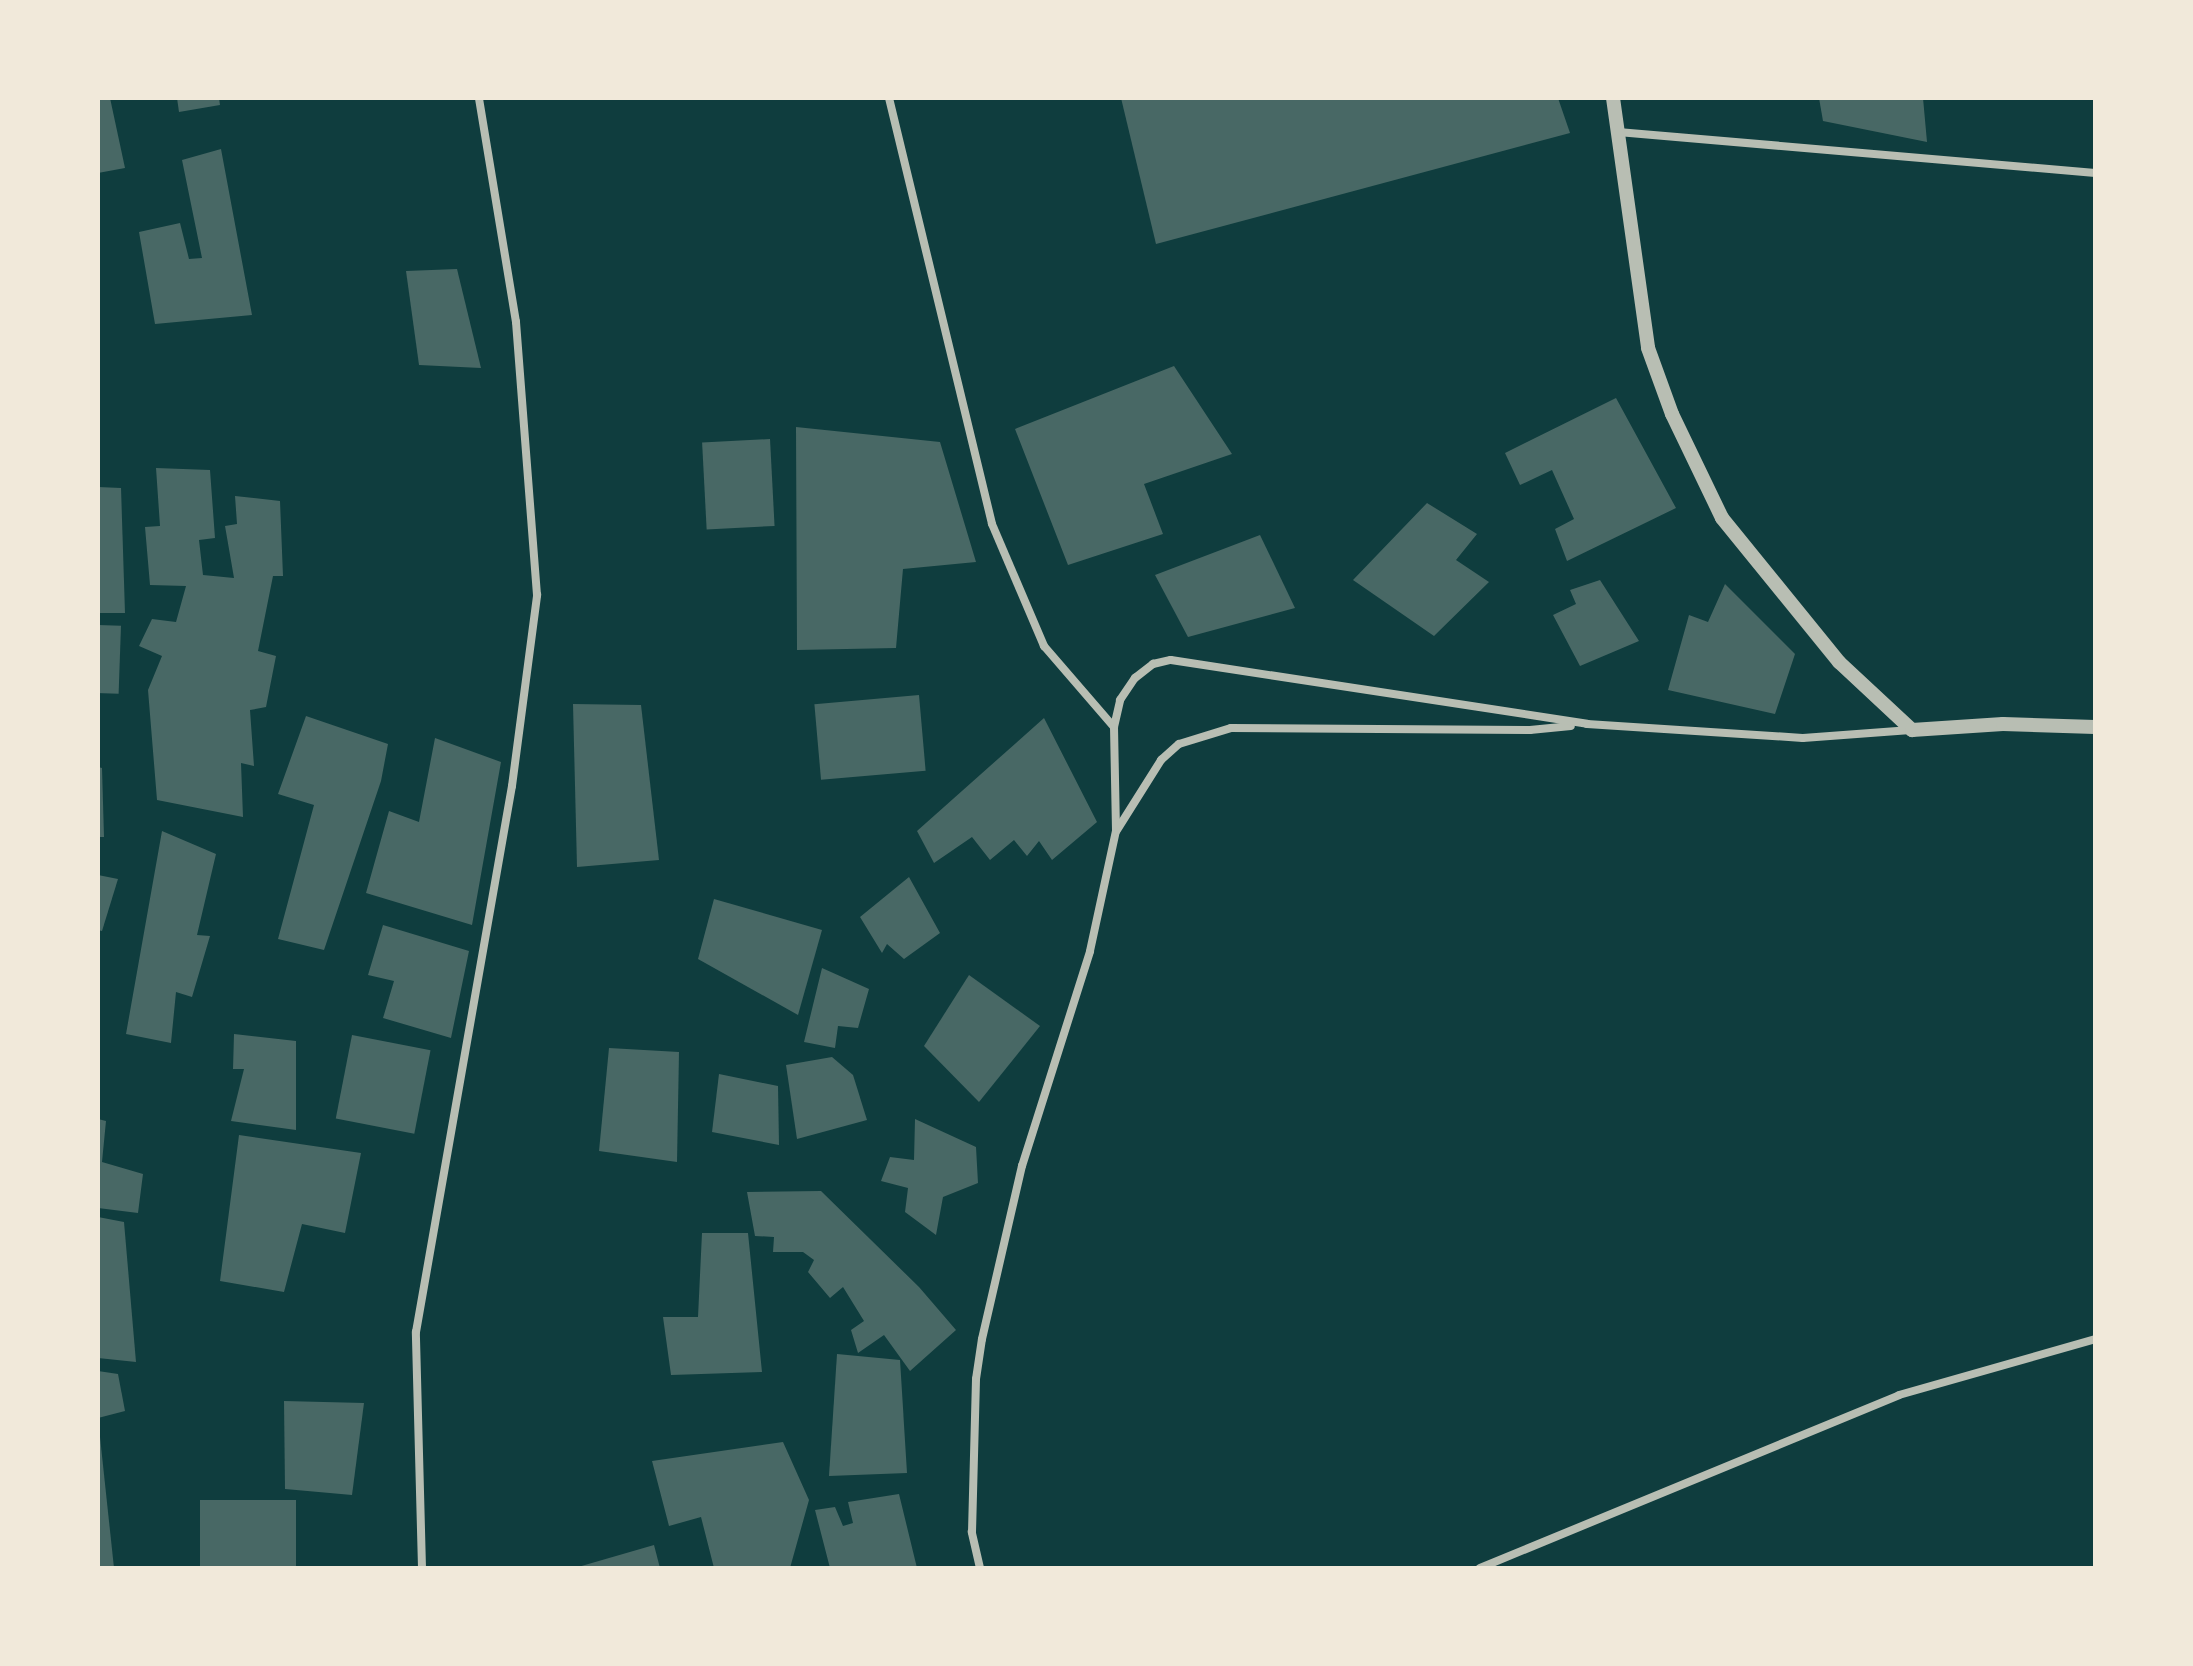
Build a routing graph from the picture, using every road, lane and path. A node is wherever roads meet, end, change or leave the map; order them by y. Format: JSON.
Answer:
{"nodes":[{"id":1,"x":479,"y":98,"type":"edge"},
{"id":2,"x":889,"y":98,"type":"edge"},
{"id":3,"x":1613,"y":98,"type":"edge"},
{"id":4,"x":1618,"y":132,"type":"junction"},
{"id":5,"x":2095,"y":173,"type":"edge"},
{"id":6,"x":1587,"y":724,"type":"junction"},
{"id":7,"x":1114,"y":727,"type":"junction"},
{"id":8,"x":2095,"y":727,"type":"edge"},
{"id":9,"x":1912,"y":730,"type":"junction"},
{"id":10,"x":1116,"y":831,"type":"junction"},
{"id":11,"x":2095,"y":1339,"type":"edge"},
{"id":12,"x":422,"y":1568,"type":"edge"},
{"id":13,"x":980,"y":1568,"type":"edge"},
{"id":14,"x":1480,"y":1568,"type":"edge"}],
"edges":[{"from":1,"to":12,"type":"street"},
{"from":2,"to":7,"type":"street"},
{"from":3,"to":4,"type":"street"},
{"from":4,"to":5,"type":"street"},
{"from":4,"to":9,"type":"street"},
{"from":6,"to":7,"type":"street"},
{"from":6,"to":9,"type":"street"},
{"from":6,"to":10,"type":"street"},
{"from":7,"to":10,"type":"street"},
{"from":8,"to":9,"type":"street"},
{"from":10,"to":13,"type":"street"},
{"from":11,"to":14,"type":"street"}]}
